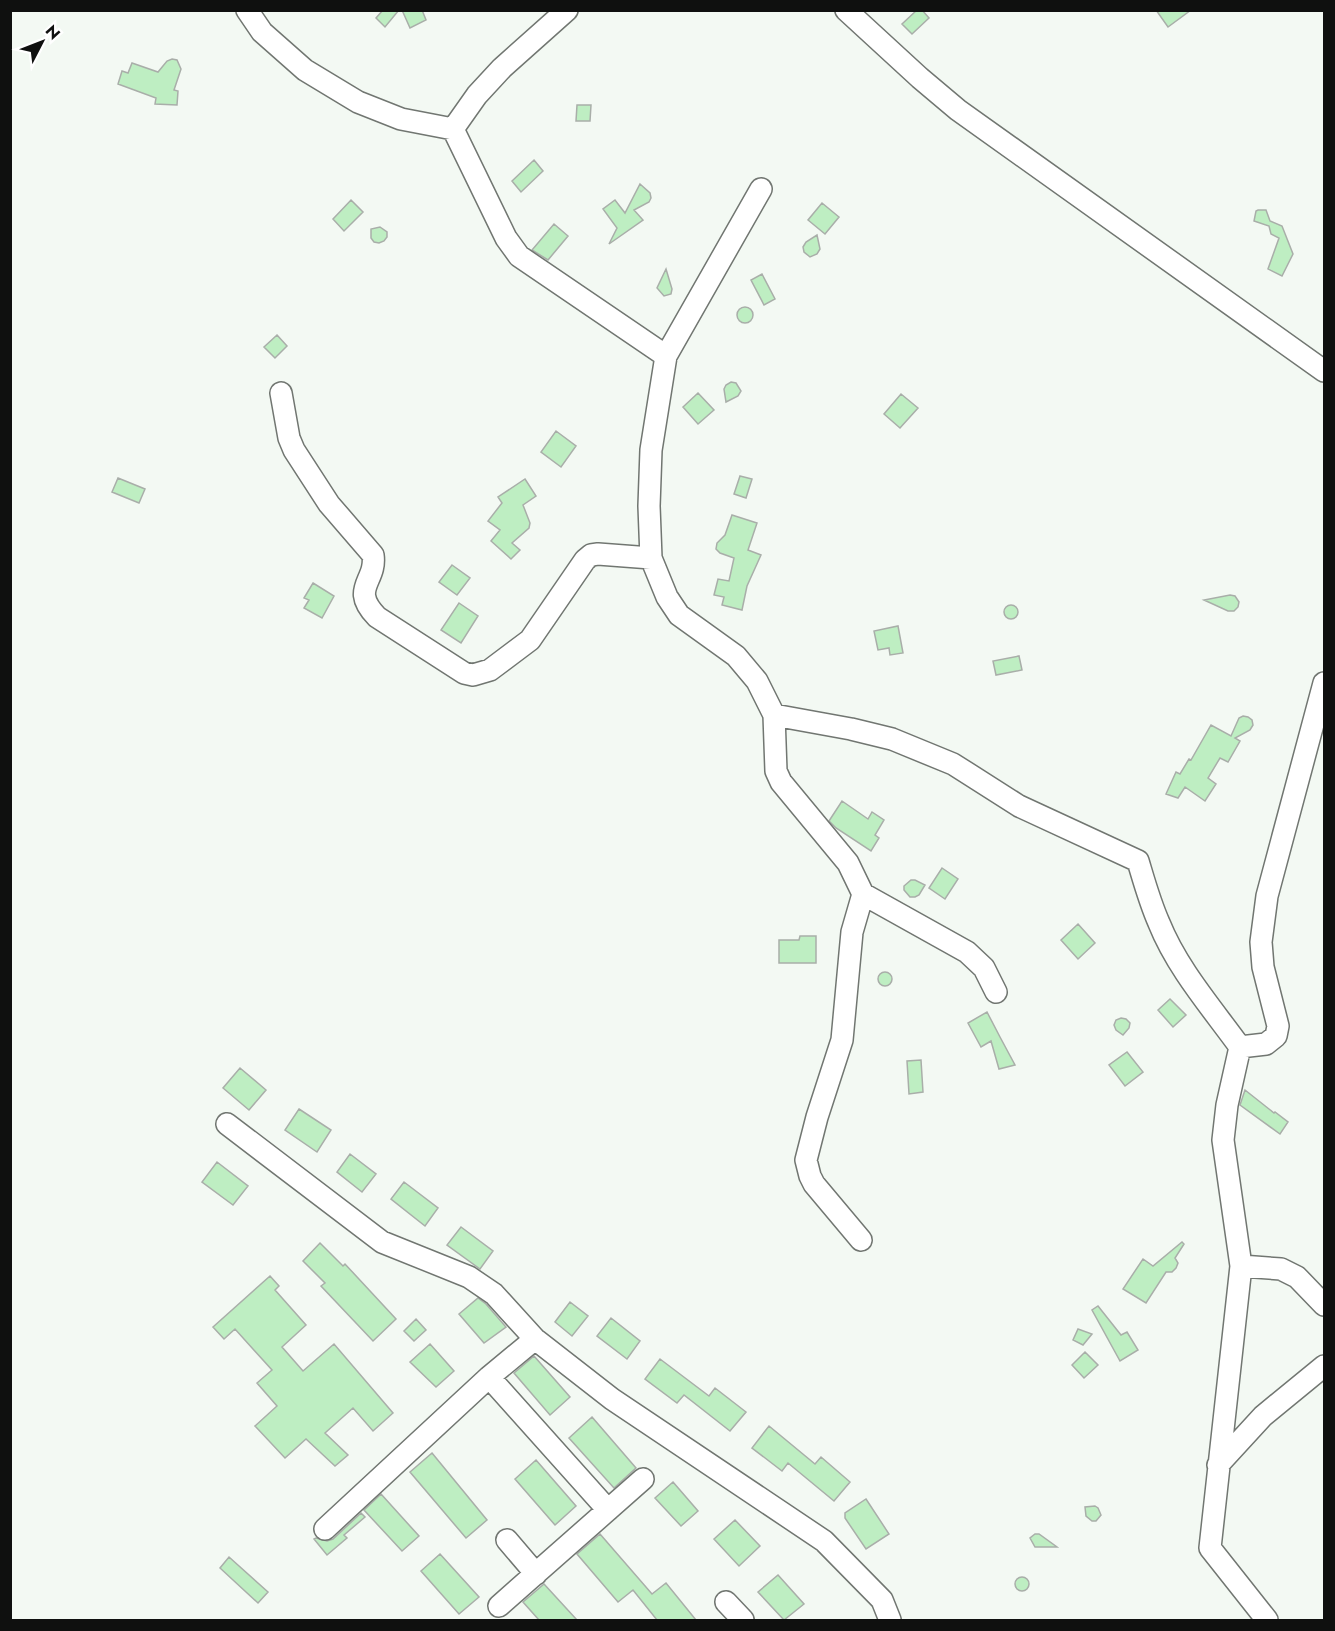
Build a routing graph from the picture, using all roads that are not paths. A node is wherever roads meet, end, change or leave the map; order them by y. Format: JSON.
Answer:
{"nodes":[{"id":1,"x":247,"y":10,"type":"edge"},
{"id":2,"x":567,"y":10,"type":"edge"},
{"id":3,"x":846,"y":10,"type":"edge"},
{"id":4,"x":453,"y":129,"type":"junction"},
{"id":5,"x":761,"y":189,"type":"dead end"},
{"id":6,"x":666,"y":356,"type":"junction"},
{"id":7,"x":1324,"y":371,"type":"edge"},
{"id":8,"x":281,"y":393,"type":"dead end"},
{"id":9,"x":651,"y":558,"type":"junction"},
{"id":10,"x":1324,"y":683,"type":"edge"},
{"id":11,"x":774,"y":715,"type":"junction"},
{"id":12,"x":863,"y":894,"type":"junction"},
{"id":13,"x":996,"y":992,"type":"dead end"},
{"id":14,"x":1240,"y":1047,"type":"junction"},
{"id":15,"x":227,"y":1124,"type":"dead end"},
{"id":16,"x":861,"y":1240,"type":"dead end"},
{"id":17,"x":1241,"y":1266,"type":"junction"},
{"id":18,"x":1324,"y":1305,"type":"edge"},
{"id":19,"x":536,"y":1339,"type":"junction"},
{"id":20,"x":1324,"y":1366,"type":"edge"},
{"id":21,"x":489,"y":1377,"type":"junction"},
{"id":22,"x":1218,"y":1465,"type":"junction"},
{"id":23,"x":643,"y":1479,"type":"dead end"},
{"id":24,"x":608,"y":1510,"type":"junction"},
{"id":25,"x":326,"y":1529,"type":"dead end"},
{"id":26,"x":507,"y":1540,"type":"dead end"},
{"id":27,"x":536,"y":1574,"type":"junction"},
{"id":28,"x":726,"y":1602,"type":"dead end"},
{"id":29,"x":499,"y":1606,"type":"dead end"},
{"id":30,"x":743,"y":1620,"type":"edge"},
{"id":31,"x":890,"y":1620,"type":"edge"},
{"id":32,"x":1268,"y":1620,"type":"edge"}],
"edges":[{"from":1,"to":4,"type":"street"},
{"from":2,"to":4,"type":"street"},
{"from":3,"to":7,"type":"street"},
{"from":4,"to":6,"type":"street"},
{"from":5,"to":6,"type":"street"},
{"from":6,"to":9,"type":"street"},
{"from":8,"to":9,"type":"street"},
{"from":9,"to":11,"type":"street"},
{"from":10,"to":14,"type":"street"},
{"from":11,"to":12,"type":"street"},
{"from":11,"to":14,"type":"street"},
{"from":12,"to":13,"type":"street"},
{"from":12,"to":16,"type":"street"},
{"from":14,"to":17,"type":"street"},
{"from":15,"to":19,"type":"street"},
{"from":17,"to":18,"type":"street"},
{"from":17,"to":22,"type":"street"},
{"from":19,"to":21,"type":"street"},
{"from":19,"to":31,"type":"street"},
{"from":20,"to":22,"type":"street"},
{"from":21,"to":24,"type":"street"},
{"from":21,"to":25,"type":"street"},
{"from":22,"to":32,"type":"street"},
{"from":23,"to":24,"type":"street"},
{"from":24,"to":27,"type":"street"},
{"from":26,"to":27,"type":"street"},
{"from":27,"to":29,"type":"street"},
{"from":28,"to":30,"type":"street"}]}
